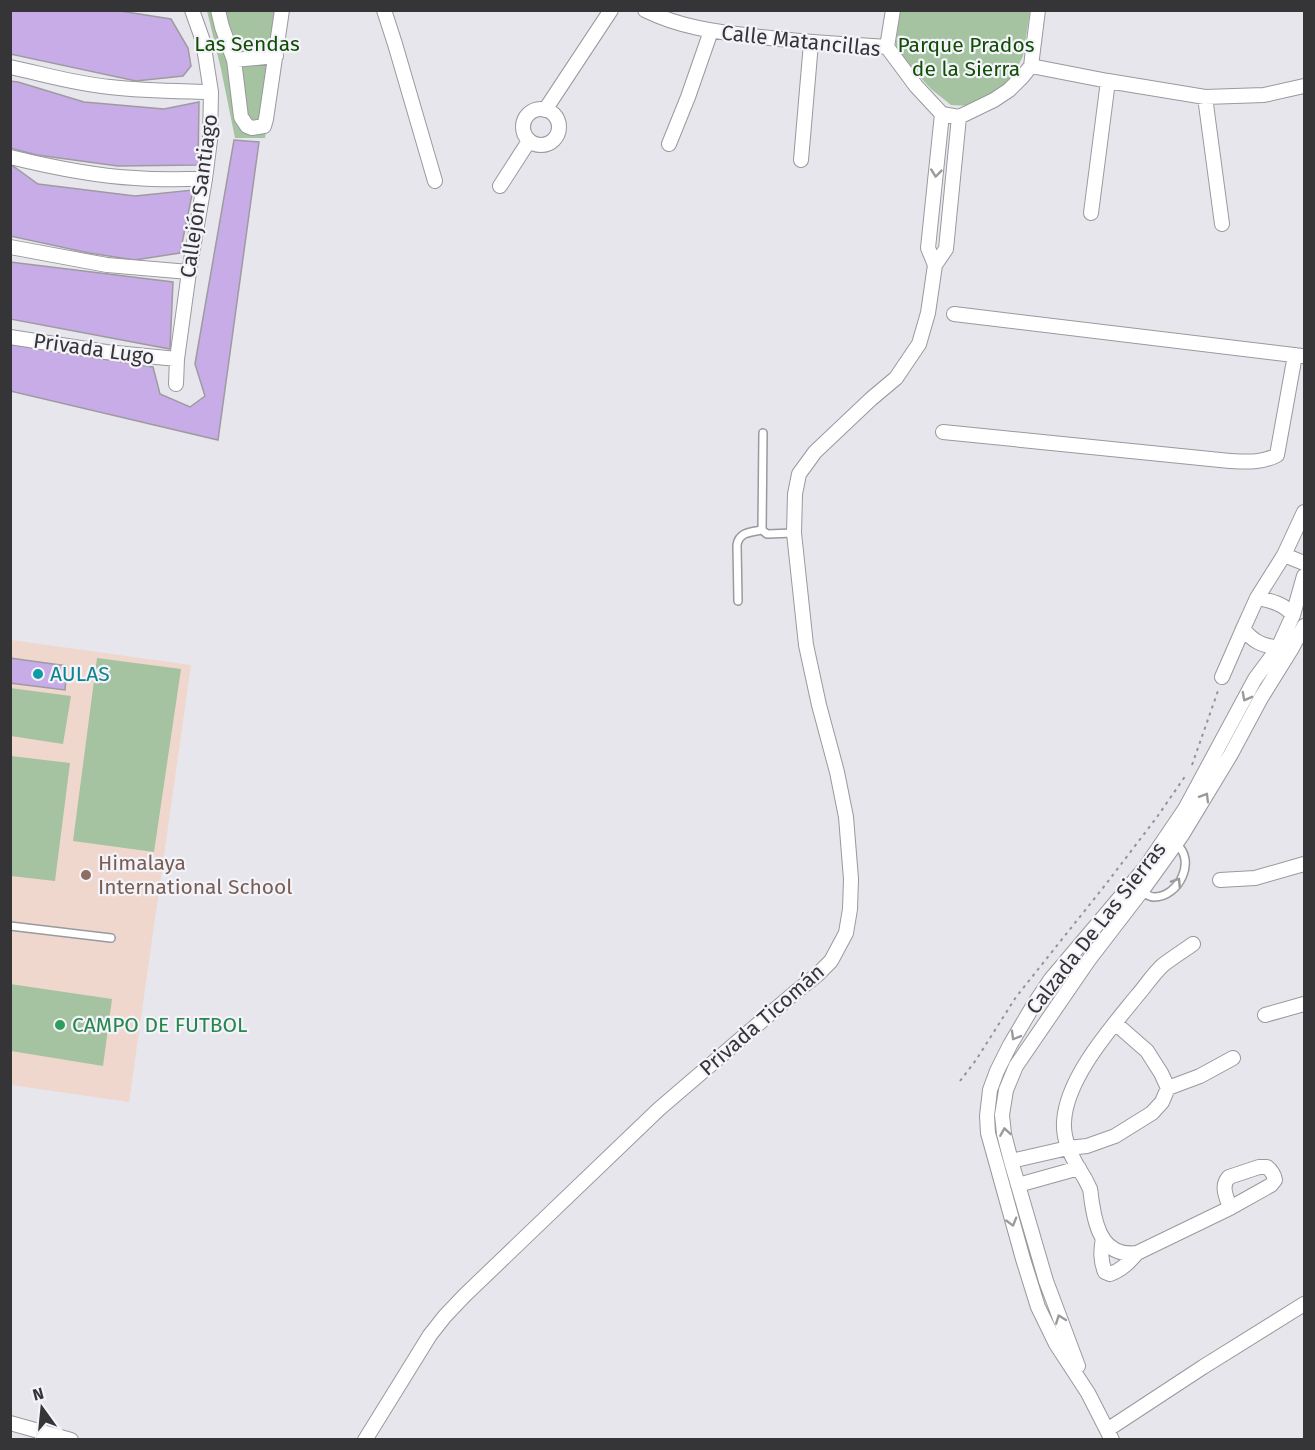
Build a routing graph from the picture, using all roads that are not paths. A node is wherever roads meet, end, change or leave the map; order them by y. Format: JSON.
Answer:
{"nodes":[{"id":1,"x":192,"y":10,"type":"edge"},
{"id":2,"x":218,"y":10,"type":"edge"},
{"id":3,"x":282,"y":10,"type":"edge"},
{"id":4,"x":384,"y":10,"type":"edge"},
{"id":5,"x":611,"y":10,"type":"edge"},
{"id":6,"x":645,"y":10,"type":"edge"},
{"id":7,"x":893,"y":10,"type":"edge"},
{"id":8,"x":1038,"y":10,"type":"edge"},
{"id":9,"x":711,"y":31,"type":"junction"},
{"id":10,"x":811,"y":43,"type":"junction"},
{"id":11,"x":887,"y":47,"type":"junction"},
{"id":12,"x":276,"y":56,"type":"junction"},
{"id":13,"x":234,"y":60,"type":"junction"},
{"id":14,"x":1031,"y":66,"type":"junction"},
{"id":15,"x":10,"y":67,"type":"edge"},
{"id":16,"x":1108,"y":81,"type":"junction"},
{"id":17,"x":1305,"y":86,"type":"edge"},
{"id":18,"x":211,"y":92,"type":"junction"},
{"id":19,"x":1205,"y":97,"type":"junction"},
{"id":20,"x":545,"y":110,"type":"junction"},
{"id":21,"x":942,"y":114,"type":"junction"},
{"id":22,"x":959,"y":117,"type":"junction"},
{"id":23,"x":529,"y":141,"type":"junction"},
{"id":24,"x":669,"y":144,"type":"dead end"},
{"id":25,"x":10,"y":158,"type":"edge"},
{"id":26,"x":801,"y":160,"type":"dead end"},
{"id":27,"x":205,"y":179,"type":"junction"},
{"id":28,"x":435,"y":181,"type":"dead end"},
{"id":29,"x":500,"y":186,"type":"dead end"},
{"id":30,"x":1091,"y":213,"type":"dead end"},
{"id":31,"x":1222,"y":224,"type":"dead end"},
{"id":32,"x":10,"y":247,"type":"edge"},
{"id":33,"x":935,"y":265,"type":"junction"},
{"id":34,"x":189,"y":272,"type":"junction"},
{"id":35,"x":954,"y":314,"type":"dead end"},
{"id":36,"x":10,"y":337,"type":"edge"},
{"id":37,"x":1300,"y":355,"type":"edge"},
{"id":38,"x":177,"y":359,"type":"junction"},
{"id":39,"x":176,"y":384,"type":"dead end"},
{"id":40,"x":943,"y":432,"type":"dead end"},
{"id":41,"x":763,"y":434,"type":"dead end"},
{"id":42,"x":1305,"y":512,"type":"edge"},
{"id":43,"x":762,"y":530,"type":"junction"},
{"id":44,"x":794,"y":533,"type":"junction"},
{"id":45,"x":1284,"y":555,"type":"junction"},
{"id":46,"x":1305,"y":563,"type":"edge"},
{"id":47,"x":1305,"y":576,"type":"edge"},
{"id":48,"x":1257,"y":598,"type":"junction"},
{"id":49,"x":738,"y":601,"type":"dead end"},
{"id":50,"x":1293,"y":615,"type":"junction"},
{"id":51,"x":1305,"y":626,"type":"edge"},
{"id":52,"x":1243,"y":629,"type":"junction"},
{"id":53,"x":1278,"y":648,"type":"junction"},
{"id":54,"x":1222,"y":677,"type":"road end"},
{"id":55,"x":1176,"y":844,"type":"junction"},
{"id":56,"x":1305,"y":864,"type":"edge"},
{"id":57,"x":1220,"y":880,"type":"dead end"},
{"id":58,"x":1142,"y":892,"type":"junction"},
{"id":59,"x":10,"y":926,"type":"edge"},
{"id":60,"x":111,"y":938,"type":"dead end"},
{"id":61,"x":1193,"y":944,"type":"dead end"},
{"id":62,"x":1305,"y":1004,"type":"edge"},
{"id":63,"x":1265,"y":1015,"type":"dead end"},
{"id":64,"x":1115,"y":1023,"type":"junction"},
{"id":65,"x":1233,"y":1058,"type":"dead end"},
{"id":66,"x":1167,"y":1089,"type":"junction"},
{"id":67,"x":1068,"y":1148,"type":"junction"},
{"id":68,"x":1011,"y":1161,"type":"junction"},
{"id":69,"x":1079,"y":1168,"type":"junction"},
{"id":70,"x":1018,"y":1185,"type":"junction"},
{"id":71,"x":1230,"y":1208,"type":"dead end"},
{"id":72,"x":1103,"y":1238,"type":"junction"},
{"id":73,"x":1137,"y":1253,"type":"junction"},
{"id":74,"x":1305,"y":1304,"type":"edge"},
{"id":75,"x":1062,"y":1342,"type":"junction"},
{"id":76,"x":10,"y":1423,"type":"edge"},
{"id":77,"x":1110,"y":1435,"type":"edge"},
{"id":78,"x":71,"y":1440,"type":"edge"},
{"id":79,"x":365,"y":1440,"type":"edge"}],
"edges":[{"from":1,"to":18,"type":"street","name":"Callejón Santiago"},
{"from":2,"to":13,"type":"street"},
{"from":3,"to":12,"type":"street"},
{"from":4,"to":28,"type":"street"},
{"from":5,"to":20,"type":"street"},
{"from":6,"to":9,"type":"street","name":"Calle Matancillas"},
{"from":7,"to":11,"type":"street"},
{"from":8,"to":14,"type":"street"},
{"from":9,"to":10,"type":"street","name":"Calle Matancillas"},
{"from":9,"to":24,"type":"street"},
{"from":10,"to":11,"type":"street","name":"Calle Matancillas"},
{"from":10,"to":26,"type":"street"},
{"from":11,"to":21,"type":"street","name":"Calle Matancillas"},
{"from":12,"to":13,"type":"street"},
{"from":12,"to":13,"type":"street"},
{"from":14,"to":16,"type":"street"},
{"from":14,"to":22,"type":"street"},
{"from":15,"to":18,"type":"street"},
{"from":16,"to":19,"type":"street"},
{"from":16,"to":30,"type":"street"},
{"from":17,"to":19,"type":"street"},
{"from":18,"to":27,"type":"street","name":"Callejón Santiago"},
{"from":19,"to":31,"type":"street"},
{"from":20,"to":23,"type":"street"},
{"from":20,"to":23,"type":"street"},
{"from":21,"to":22,"type":"street"},
{"from":21,"to":33,"type":"street","one_way":true},
{"from":22,"to":33,"type":"street"},
{"from":23,"to":29,"type":"street"},
{"from":25,"to":27,"type":"street"},
{"from":27,"to":34,"type":"street","name":"Callejón Santiago"},
{"from":32,"to":34,"type":"street"},
{"from":33,"to":44,"type":"street","name":"Privada Ticomán"},
{"from":34,"to":38,"type":"street","name":"Callejón Santiago"},
{"from":35,"to":37,"type":"street"},
{"from":36,"to":38,"type":"street","name":"Privada Lugo"},
{"from":37,"to":40,"type":"street"},
{"from":38,"to":39,"type":"street","name":"Callejón Santiago"},
{"from":41,"to":43,"type":"lane"},
{"from":42,"to":45,"type":"street"},
{"from":43,"to":44,"type":"lane"},
{"from":43,"to":49,"type":"lane"},
{"from":44,"to":79,"type":"street","name":"Privada Ticomán"},
{"from":45,"to":46,"type":"street"},
{"from":45,"to":48,"type":"street"},
{"from":47,"to":50,"type":"street","name":"Calzada De Las Sierras"},
{"from":48,"to":50,"type":"street"},
{"from":48,"to":52,"type":"street"},
{"from":50,"to":53,"type":"street","name":"Calzada De Las Sierras"},
{"from":55,"to":51,"type":"street","name":"Calzada De Las Sierras","one_way":true},
{"from":52,"to":53,"type":"street"},
{"from":52,"to":54,"type":"street"},
{"from":53,"to":75,"type":"street","name":"Calzada De Las Sierras","one_way":true},
{"from":55,"to":58,"type":"street","name":"Calzada De Las Sierras"},
{"from":58,"to":55,"type":"lane","one_way":true},
{"from":56,"to":57,"type":"street"},
{"from":68,"to":58,"type":"street","name":"Calzada De Las Sierras","one_way":true},
{"from":59,"to":60,"type":"lane"},
{"from":61,"to":64,"type":"street"},
{"from":62,"to":63,"type":"street"},
{"from":64,"to":66,"type":"street"},
{"from":64,"to":67,"type":"street"},
{"from":65,"to":66,"type":"street"},
{"from":66,"to":67,"type":"street"},
{"from":67,"to":68,"type":"street"},
{"from":67,"to":69,"type":"street"},
{"from":68,"to":70,"type":"street","name":"Calzada De Las Sierras"},
{"from":69,"to":70,"type":"street"},
{"from":69,"to":72,"type":"street"},
{"from":75,"to":70,"type":"street","name":"Calzada De Las Sierras","one_way":true},
{"from":71,"to":73,"type":"street"},
{"from":72,"to":73,"type":"street"},
{"from":72,"to":73,"type":"street"},
{"from":74,"to":77,"type":"street"},
{"from":75,"to":77,"type":"street","name":"Calzada De Las Sierras"},
{"from":76,"to":78,"type":"street"}]}
